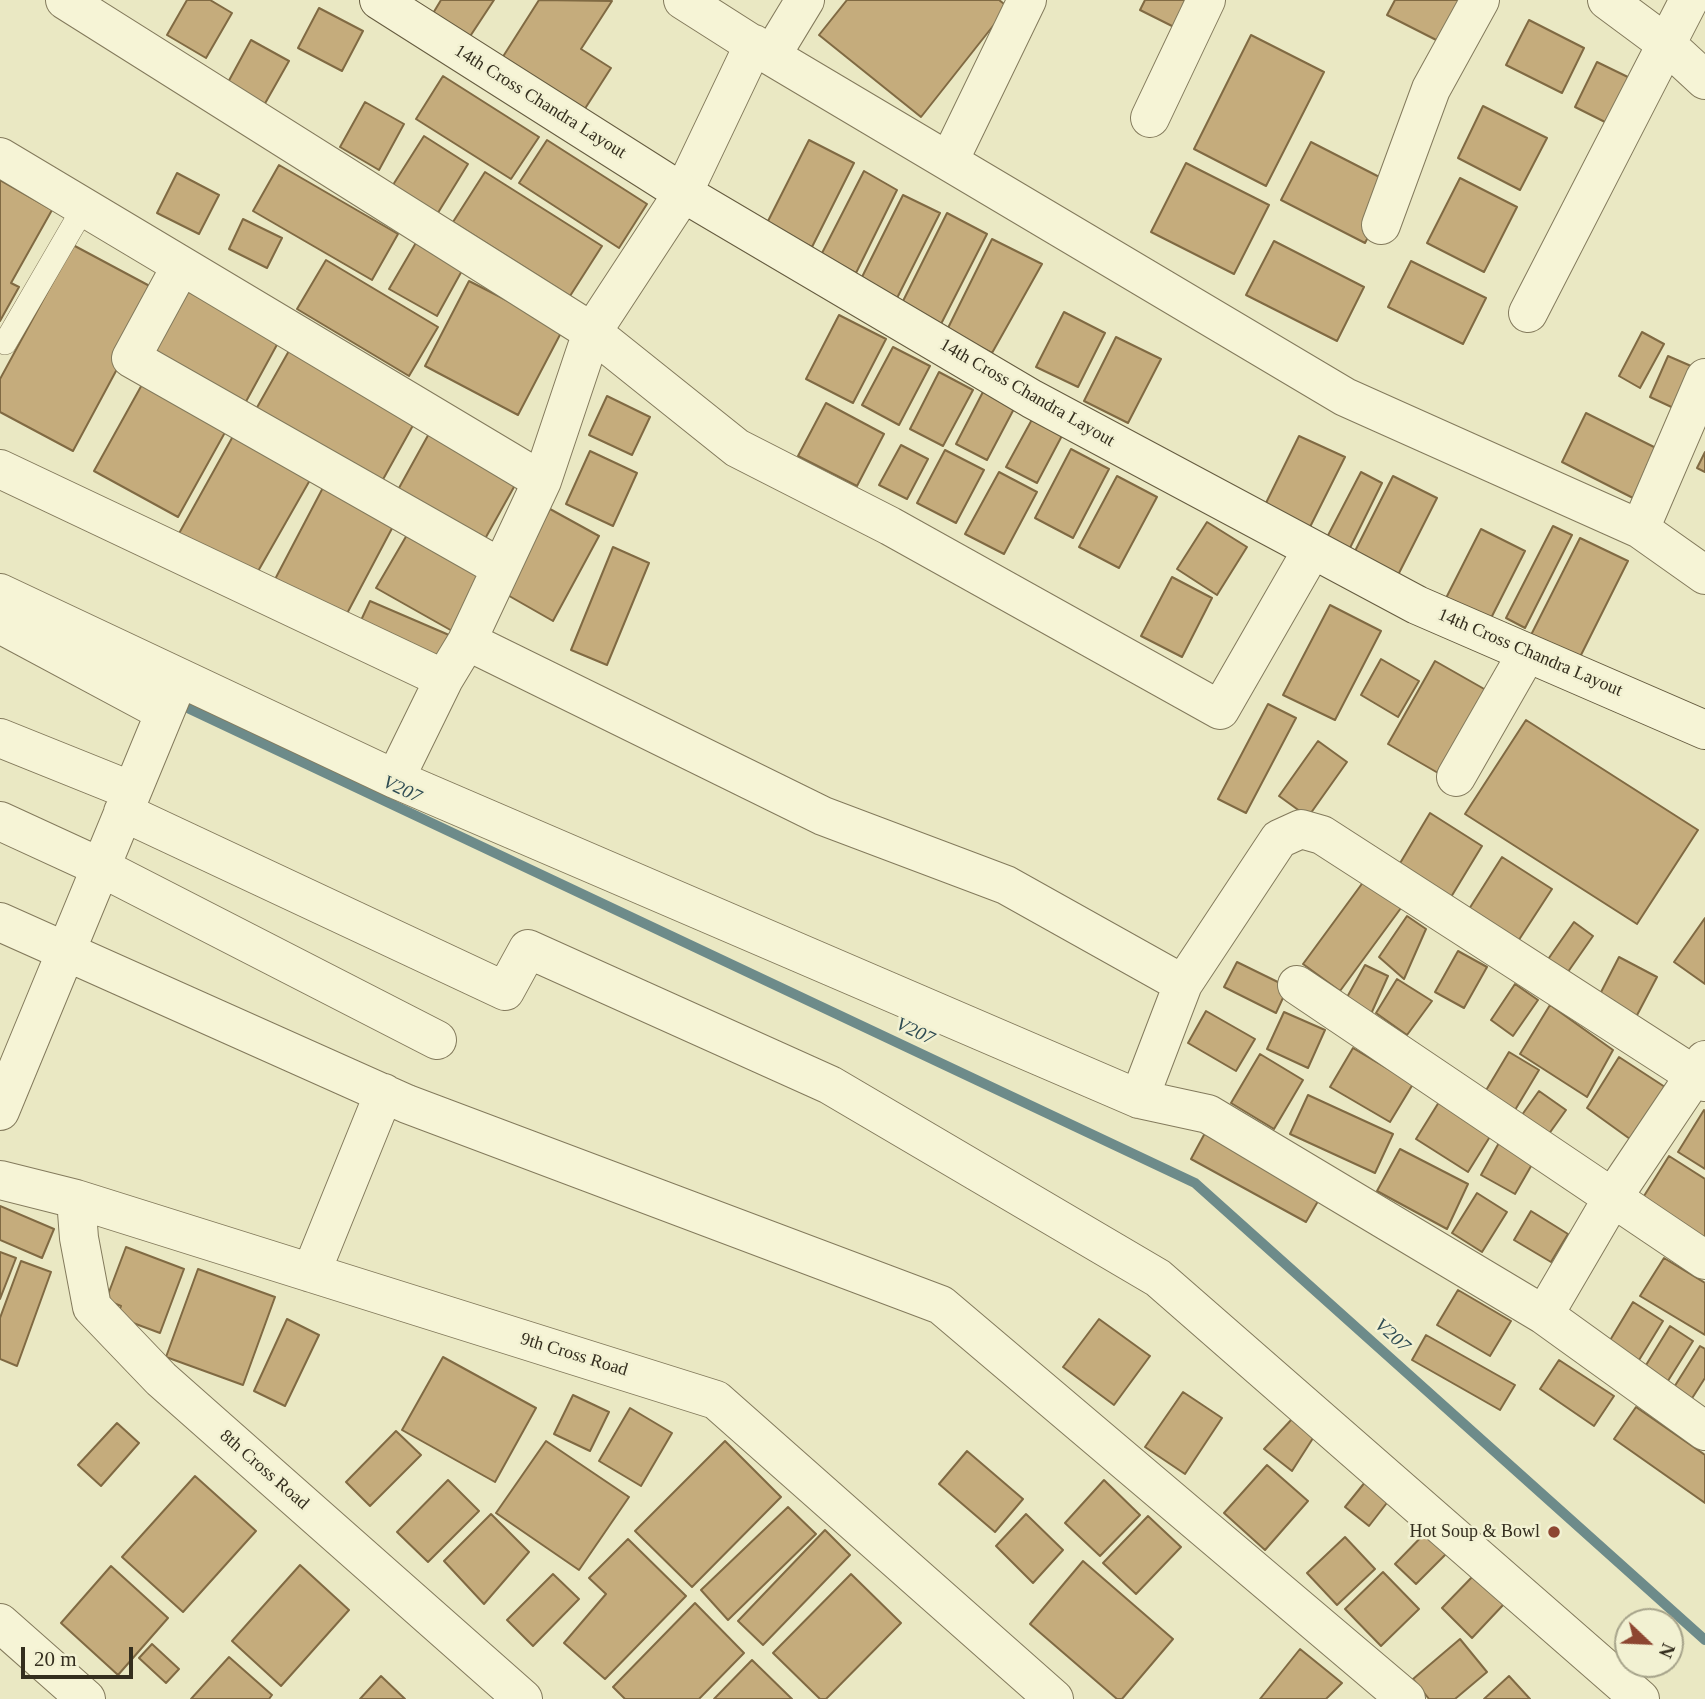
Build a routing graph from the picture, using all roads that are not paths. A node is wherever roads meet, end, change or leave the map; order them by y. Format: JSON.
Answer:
{"nodes":[{"id":1,"x":65,"y":0,"type":"edge"},
{"id":2,"x":379,"y":0,"type":"edge"},
{"id":3,"x":683,"y":0,"type":"edge"},
{"id":4,"x":805,"y":0,"type":"edge"},
{"id":5,"x":1027,"y":0,"type":"edge"},
{"id":6,"x":1206,"y":0,"type":"edge"},
{"id":7,"x":1480,"y":0,"type":"edge"},
{"id":8,"x":1607,"y":0,"type":"edge"},
{"id":9,"x":1689,"y":0,"type":"edge"},
{"id":10,"x":1665,"y":44,"type":"junction"},
{"id":11,"x":762,"y":50,"type":"junction"},
{"id":12,"x":1705,"y":80,"type":"edge"},
{"id":13,"x":1150,"y":118,"type":"dead end"},
{"id":14,"x":0,"y":157,"type":"edge"},
{"id":15,"x":949,"y":161,"type":"junction"},
{"id":16,"x":682,"y":192,"type":"junction"},
{"id":17,"x":84,"y":207,"type":"junction"},
{"id":18,"x":1381,"y":225,"type":"dead end"},
{"id":19,"x":181,"y":266,"type":"junction"},
{"id":20,"x":1528,"y":313,"type":"dead end"},
{"id":21,"x":592,"y":332,"type":"junction"},
{"id":22,"x":5,"y":343,"type":"dead end"},
{"id":23,"x":1705,"y":378,"type":"edge"},
{"id":24,"x":0,"y":469,"type":"edge"},
{"id":25,"x":542,"y":481,"type":"junction"},
{"id":26,"x":1640,"y":529,"type":"junction"},
{"id":27,"x":1311,"y":550,"type":"junction"},
{"id":28,"x":499,"y":567,"type":"junction"},
{"id":29,"x":1705,"y":575,"type":"edge"},
{"id":30,"x":0,"y":593,"type":"edge"},
{"id":31,"x":0,"y":624,"type":"edge"},
{"id":32,"x":467,"y":641,"type":"junction"},
{"id":33,"x":1527,"y":653,"type":"junction"},
{"id":34,"x":444,"y":679,"type":"junction"},
{"id":35,"x":172,"y":695,"type":"junction"},
{"id":36,"x":1704,"y":726,"type":"edge"},
{"id":37,"x":0,"y":738,"type":"edge"},
{"id":38,"x":1455,"y":777,"type":"dead end"},
{"id":39,"x":394,"y":779,"type":"junction"},
{"id":40,"x":127,"y":802,"type":"junction"},
{"id":41,"x":0,"y":821,"type":"edge"},
{"id":42,"x":100,"y":867,"type":"junction"},
{"id":43,"x":0,"y":922,"type":"edge"},
{"id":44,"x":66,"y":951,"type":"junction"},
{"id":45,"x":1183,"y":984,"type":"junction"},
{"id":46,"x":1297,"y":985,"type":"dead end"},
{"id":47,"x":437,"y":1040,"type":"dead end"},
{"id":48,"x":1702,"y":1072,"type":"edge"},
{"id":49,"x":383,"y":1093,"type":"junction"},
{"id":50,"x":1139,"y":1099,"type":"junction"},
{"id":51,"x":0,"y":1111,"type":"edge"},
{"id":52,"x":0,"y":1180,"type":"edge"},
{"id":53,"x":1613,"y":1197,"type":"junction"},
{"id":54,"x":76,"y":1199,"type":"junction"},
{"id":55,"x":1705,"y":1260,"type":"edge"},
{"id":56,"x":311,"y":1273,"type":"junction"},
{"id":57,"x":1544,"y":1315,"type":"junction"},
{"id":58,"x":1705,"y":1431,"type":"edge"},
{"id":59,"x":0,"y":1623,"type":"edge"},
{"id":60,"x":86,"y":1699,"type":"edge"},
{"id":61,"x":523,"y":1699,"type":"edge"},
{"id":62,"x":1054,"y":1699,"type":"edge"},
{"id":63,"x":1406,"y":1699,"type":"edge"},
{"id":64,"x":1640,"y":1699,"type":"edge"}],
"edges":[{"from":1,"to":21,"type":"street"},
{"from":2,"to":16,"type":"street","name":"14th Cross Chandra Layout"},
{"from":3,"to":11,"type":"street"},
{"from":4,"to":11,"type":"street"},
{"from":5,"to":15,"type":"street"},
{"from":6,"to":13,"type":"street"},
{"from":7,"to":18,"type":"street"},
{"from":8,"to":10,"type":"street"},
{"from":9,"to":10,"type":"street"},
{"from":10,"to":12,"type":"street"},
{"from":10,"to":20,"type":"street"},
{"from":11,"to":15,"type":"street"},
{"from":11,"to":16,"type":"street"},
{"from":14,"to":17,"type":"street"},
{"from":15,"to":26,"type":"street"},
{"from":16,"to":21,"type":"street"},
{"from":16,"to":27,"type":"street","name":"14th Cross Chandra Layout"},
{"from":17,"to":19,"type":"street"},
{"from":17,"to":22,"type":"lane"},
{"from":19,"to":25,"type":"street"},
{"from":19,"to":28,"type":"street"},
{"from":21,"to":25,"type":"street"},
{"from":21,"to":27,"type":"street"},
{"from":23,"to":26,"type":"street"},
{"from":24,"to":34,"type":"street"},
{"from":25,"to":28,"type":"street"},
{"from":26,"to":29,"type":"street"},
{"from":27,"to":33,"type":"street","name":"14th Cross Chandra Layout"},
{"from":28,"to":32,"type":"street"},
{"from":30,"to":35,"type":"street"},
{"from":31,"to":35,"type":"street"},
{"from":32,"to":34,"type":"street"},
{"from":32,"to":45,"type":"street"},
{"from":33,"to":36,"type":"street","name":"14th Cross Chandra Layout"},
{"from":33,"to":38,"type":"street"},
{"from":34,"to":39,"type":"street"},
{"from":35,"to":39,"type":"street"},
{"from":35,"to":40,"type":"street"},
{"from":37,"to":40,"type":"street"},
{"from":39,"to":50,"type":"street"},
{"from":40,"to":42,"type":"street"},
{"from":40,"to":64,"type":"street"},
{"from":41,"to":42,"type":"street"},
{"from":42,"to":44,"type":"street"},
{"from":42,"to":47,"type":"street"},
{"from":43,"to":44,"type":"street"},
{"from":44,"to":49,"type":"street"},
{"from":44,"to":51,"type":"street"},
{"from":45,"to":48,"type":"street"},
{"from":45,"to":50,"type":"street"},
{"from":46,"to":53,"type":"street"},
{"from":48,"to":53,"type":"street"},
{"from":49,"to":56,"type":"street"},
{"from":49,"to":63,"type":"street"},
{"from":50,"to":57,"type":"street"},
{"from":52,"to":54,"type":"street","name":"9th Cross Road"},
{"from":53,"to":55,"type":"street"},
{"from":53,"to":57,"type":"street"},
{"from":54,"to":56,"type":"street","name":"9th Cross Road"},
{"from":54,"to":61,"type":"street","name":"8th Cross Road"},
{"from":56,"to":62,"type":"street","name":"9th Cross Road"},
{"from":57,"to":58,"type":"street"},
{"from":59,"to":60,"type":"street"}]}
